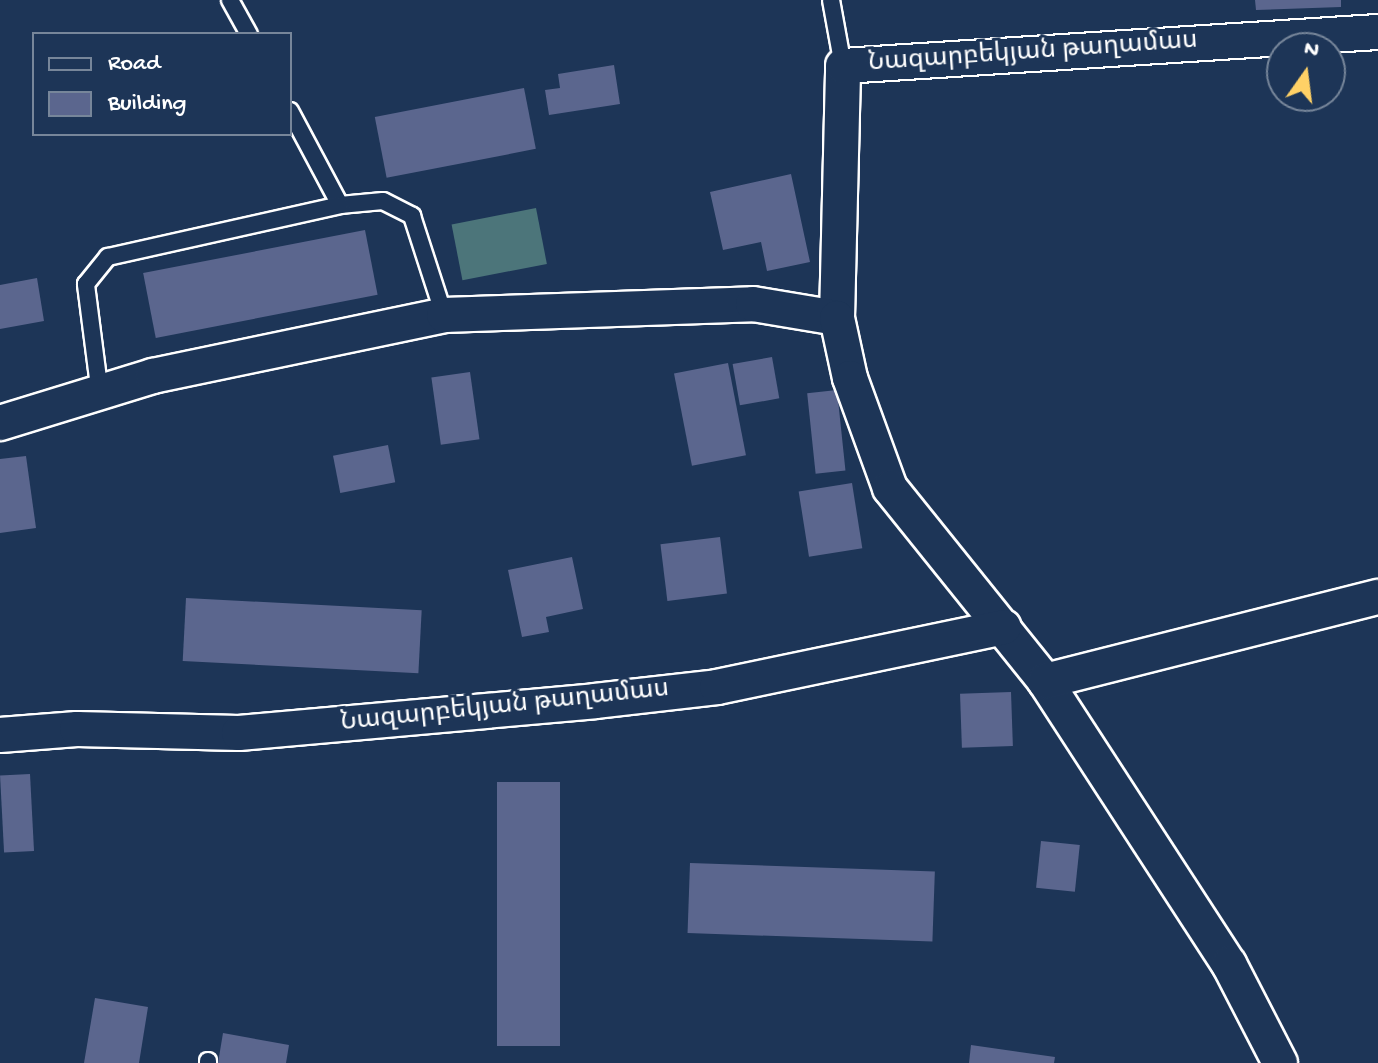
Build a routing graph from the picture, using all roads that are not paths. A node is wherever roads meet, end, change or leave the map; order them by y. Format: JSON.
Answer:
{"nodes":[{"id":1,"x":230,"y":0,"type":"edge"},
{"id":2,"x":831,"y":0,"type":"edge"},
{"id":3,"x":248,"y":32,"type":"edge"},
{"id":4,"x":1378,"y":32,"type":"edge"},
{"id":5,"x":843,"y":66,"type":"junction"},
{"id":6,"x":292,"y":115,"type":"edge"},
{"id":7,"x":340,"y":205,"type":"junction"},
{"id":8,"x":444,"y":315,"type":"junction"},
{"id":9,"x":837,"y":318,"type":"junction"},
{"id":10,"x":100,"y":394,"type":"junction"},
{"id":11,"x":0,"y":423,"type":"edge"},
{"id":12,"x":1378,"y":597,"type":"edge"},
{"id":13,"x":1004,"y":627,"type":"junction"},
{"id":14,"x":1045,"y":681,"type":"junction"},
{"id":15,"x":0,"y":735,"type":"edge"},
{"id":16,"x":1280,"y":1063,"type":"edge"}],
"edges":[{"from":1,"to":3,"type":"lane"},
{"from":2,"to":5,"type":"lane"},
{"from":4,"to":5,"type":"street","name":"Նազարբեկյան թաղամաս"},
{"from":5,"to":9,"type":"street","name":"Նազարբեկյան թաղամաս"},
{"from":6,"to":7,"type":"lane"},
{"from":7,"to":8,"type":"lane"},
{"from":7,"to":10,"type":"lane"},
{"from":8,"to":9,"type":"street"},
{"from":8,"to":10,"type":"street"},
{"from":9,"to":13,"type":"street","name":"Նազարբեկյան թաղամաս"},
{"from":10,"to":11,"type":"street"},
{"from":12,"to":14,"type":"street"},
{"from":13,"to":14,"type":"street","name":"Նազարբեկյան թաղամաս"},
{"from":13,"to":15,"type":"street","name":"Նազարբեկյան թաղամաս"},
{"from":14,"to":16,"type":"street","name":"Նազարբեկյան թաղամաս"}]}
